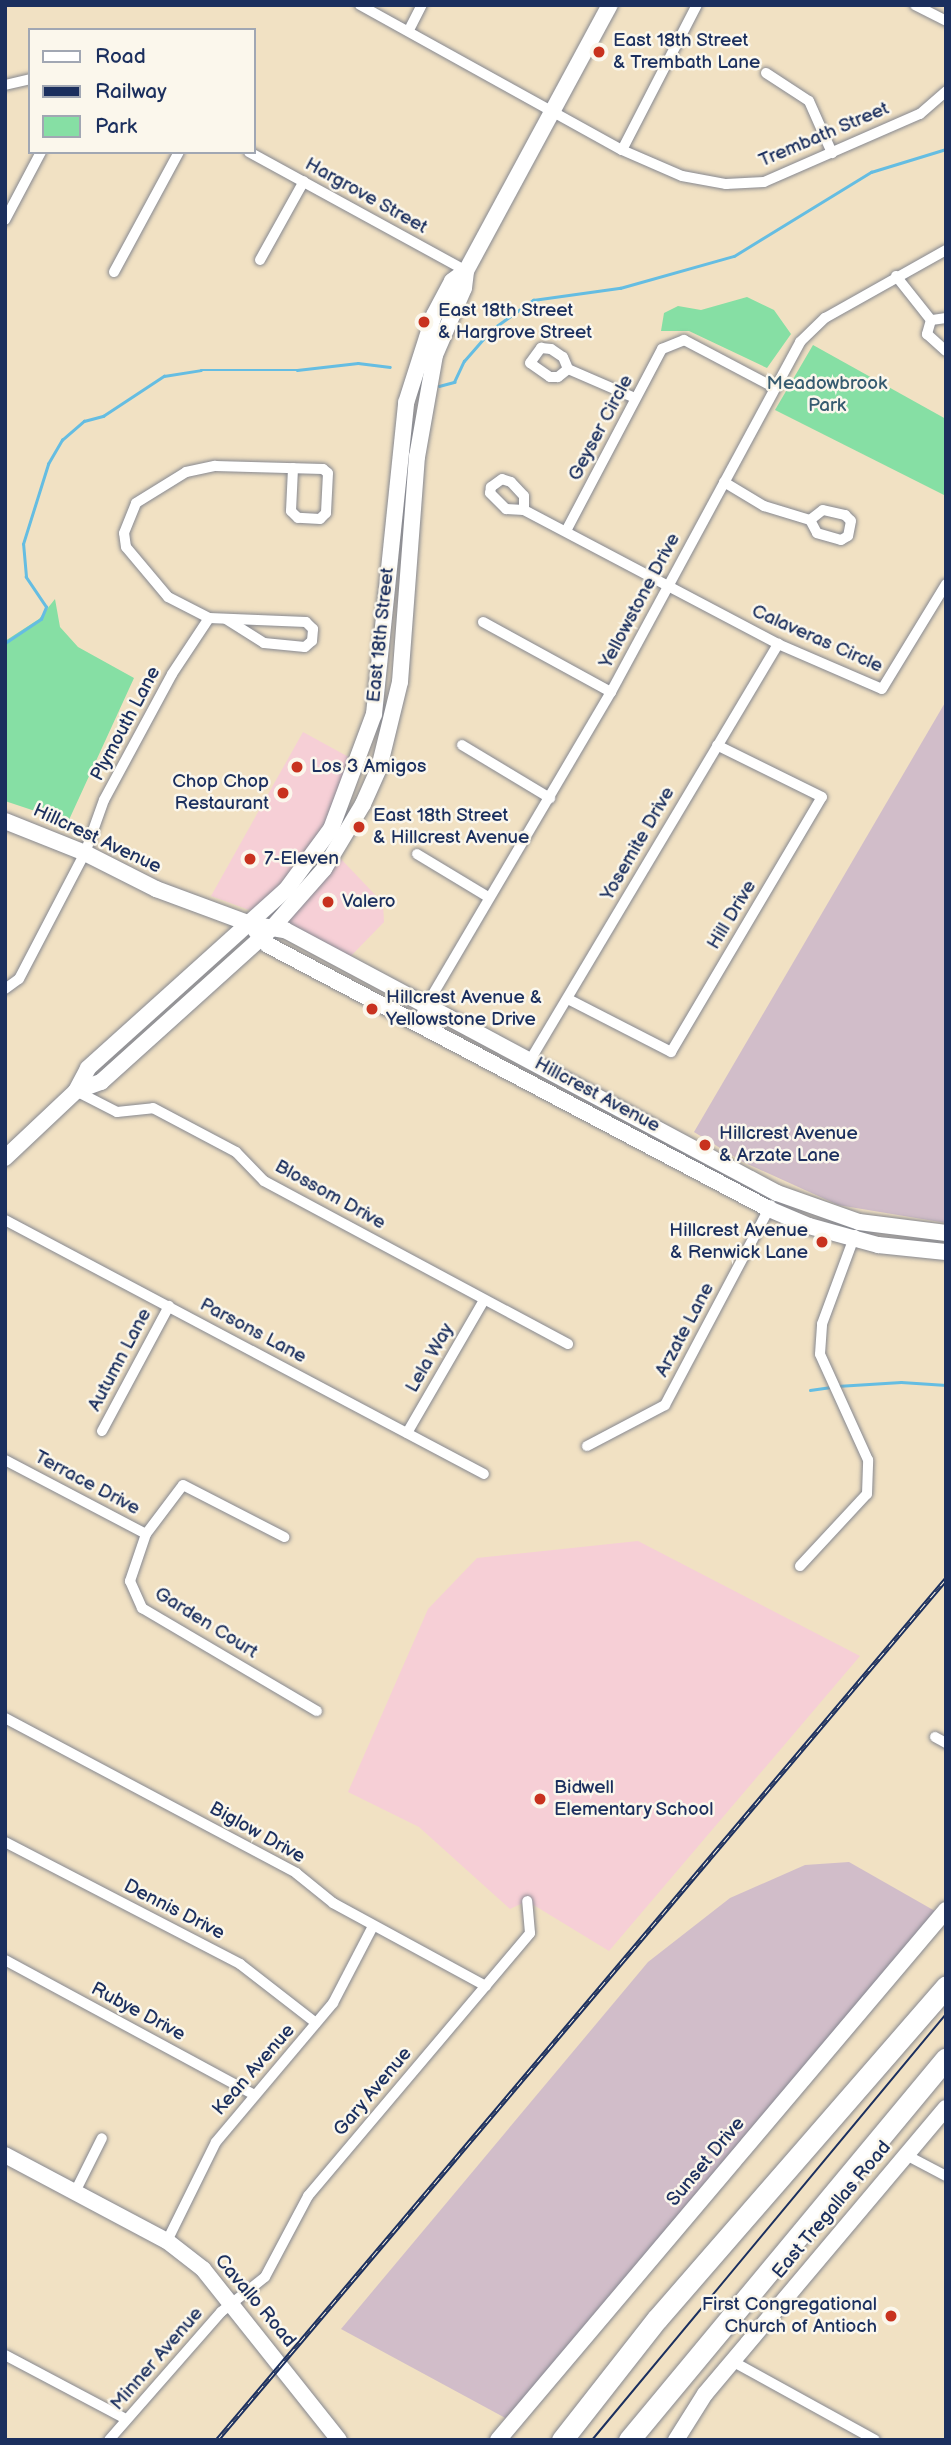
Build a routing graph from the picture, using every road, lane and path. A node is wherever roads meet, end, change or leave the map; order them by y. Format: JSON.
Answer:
{"nodes":[{"id":1,"x":360,"y":5,"type":"edge"},
{"id":2,"x":422,"y":5,"type":"edge"},
{"id":3,"x":610,"y":5,"type":"edge"},
{"id":4,"x":697,"y":5,"type":"edge"},
{"id":5,"x":915,"y":5,"type":"edge"},
{"id":6,"x":946,"y":22,"type":"edge"},
{"id":7,"x":409,"y":30,"type":"junction"},
{"id":8,"x":766,"y":73,"type":"dead end"},
{"id":9,"x":28,"y":79,"type":"edge"},
{"id":10,"x":5,"y":85,"type":"edge"},
{"id":11,"x":946,"y":91,"type":"edge"},
{"id":12,"x":555,"y":110,"type":"junction"},
{"id":13,"x":622,"y":150,"type":"junction"},
{"id":14,"x":832,"y":153,"type":"junction"},
{"id":15,"x":40,"y":154,"type":"edge"},
{"id":16,"x":178,"y":154,"type":"edge"},
{"id":17,"x":252,"y":154,"type":"edge"},
{"id":18,"x":304,"y":181,"type":"junction"},
{"id":19,"x":5,"y":220,"type":"edge"},
{"id":20,"x":946,"y":250,"type":"edge"},
{"id":21,"x":260,"y":260,"type":"dead end"},
{"id":22,"x":466,"y":271,"type":"junction"},
{"id":23,"x":114,"y":272,"type":"dead end"},
{"id":24,"x":896,"y":276,"type":"junction"},
{"id":25,"x":946,"y":318,"type":"edge"},
{"id":26,"x":931,"y":320,"type":"junction"},
{"id":27,"x":946,"y":351,"type":"edge"},
{"id":28,"x":568,"y":369,"type":"dead end"},
{"id":29,"x":773,"y":387,"type":"junction"},
{"id":30,"x":635,"y":398,"type":"junction"},
{"id":31,"x":293,"y":468,"type":"junction"},
{"id":32,"x":724,"y":482,"type":"junction"},
{"id":33,"x":524,"y":510,"type":"dead end"},
{"id":34,"x":810,"y":520,"type":"dead end"},
{"id":35,"x":566,"y":531,"type":"junction"},
{"id":36,"x":946,"y":584,"type":"edge"},
{"id":37,"x":668,"y":585,"type":"junction"},
{"id":38,"x":209,"y":618,"type":"junction"},
{"id":39,"x":226,"y":619,"type":"junction"},
{"id":40,"x":483,"y":622,"type":"dead end"},
{"id":41,"x":778,"y":644,"type":"junction"},
{"id":42,"x":611,"y":692,"type":"junction"},
{"id":43,"x":462,"y":745,"type":"dead end"},
{"id":44,"x":717,"y":745,"type":"junction"},
{"id":45,"x":550,"y":798,"type":"junction"},
{"id":46,"x":5,"y":821,"type":"edge"},
{"id":47,"x":85,"y":853,"type":"junction"},
{"id":48,"x":417,"y":854,"type":"dead end"},
{"id":49,"x":488,"y":897,"type":"junction"},
{"id":50,"x":250,"y":924,"type":"junction"},
{"id":51,"x":267,"y":932,"type":"junction"},
{"id":52,"x":5,"y":989,"type":"edge"},
{"id":53,"x":568,"y":999,"type":"junction"},
{"id":54,"x":426,"y":1006,"type":"junction"},
{"id":55,"x":416,"y":1023,"type":"junction"},
{"id":56,"x":529,"y":1062,"type":"junction"},
{"id":57,"x":76,"y":1091,"type":"junction"},
{"id":58,"x":5,"y":1158,"type":"edge"},
{"id":59,"x":777,"y":1193,"type":"junction"},
{"id":60,"x":769,"y":1209,"type":"junction"},
{"id":61,"x":5,"y":1220,"type":"edge"},
{"id":62,"x":859,"y":1222,"type":"junction"},
{"id":63,"x":946,"y":1233,"type":"edge"},
{"id":64,"x":853,"y":1238,"type":"junction"},
{"id":65,"x":946,"y":1252,"type":"edge"},
{"id":66,"x":484,"y":1300,"type":"junction"},
{"id":67,"x":169,"y":1306,"type":"junction"},
{"id":68,"x":568,"y":1345,"type":"dead end"},
{"id":69,"x":102,"y":1431,"type":"dead end"},
{"id":70,"x":407,"y":1433,"type":"junction"},
{"id":71,"x":587,"y":1446,"type":"dead end"},
{"id":72,"x":5,"y":1460,"type":"edge"},
{"id":73,"x":484,"y":1474,"type":"dead end"},
{"id":74,"x":146,"y":1534,"type":"junction"},
{"id":75,"x":284,"y":1537,"type":"dead end"},
{"id":76,"x":800,"y":1566,"type":"dead end"},
{"id":77,"x":317,"y":1711,"type":"dead end"},
{"id":78,"x":5,"y":1718,"type":"edge"},
{"id":79,"x":935,"y":1737,"type":"dead end"},
{"id":80,"x":946,"y":1744,"type":"edge"},
{"id":81,"x":5,"y":1842,"type":"edge"},
{"id":82,"x":527,"y":1901,"type":"dead end"},
{"id":83,"x":946,"y":1910,"type":"edge"},
{"id":84,"x":373,"y":1926,"type":"junction"},
{"id":85,"x":5,"y":1960,"type":"edge"},
{"id":86,"x":486,"y":1986,"type":"junction"},
{"id":87,"x":946,"y":1986,"type":"edge"},
{"id":88,"x":316,"y":2023,"type":"junction"},
{"id":89,"x":946,"y":2058,"type":"edge"},
{"id":90,"x":255,"y":2095,"type":"junction"},
{"id":91,"x":946,"y":2108,"type":"edge"},
{"id":92,"x":102,"y":2138,"type":"dead end"},
{"id":93,"x":5,"y":2155,"type":"edge"},
{"id":94,"x":906,"y":2155,"type":"junction"},
{"id":95,"x":946,"y":2176,"type":"edge"},
{"id":96,"x":75,"y":2192,"type":"junction"},
{"id":97,"x":167,"y":2241,"type":"junction"},
{"id":98,"x":233,"y":2304,"type":"junction"},
{"id":99,"x":5,"y":2355,"type":"edge"},
{"id":100,"x":732,"y":2361,"type":"junction"},
{"id":101,"x":126,"y":2419,"type":"junction"},
{"id":102,"x":109,"y":2440,"type":"edge"},
{"id":103,"x":339,"y":2440,"type":"edge"},
{"id":104,"x":498,"y":2440,"type":"edge"},
{"id":105,"x":562,"y":2440,"type":"edge"},
{"id":106,"x":629,"y":2440,"type":"edge"},
{"id":107,"x":676,"y":2440,"type":"edge"},
{"id":108,"x":874,"y":2440,"type":"edge"}],
"edges":[{"from":1,"to":7,"type":"street","name":"Trembath Street"},
{"from":2,"to":7,"type":"street"},
{"from":3,"to":12,"type":"main road","name":"East 18th Street"},
{"from":4,"to":13,"type":"street"},
{"from":5,"to":6,"type":"street"},
{"from":7,"to":12,"type":"street","name":"Trembath Street"},
{"from":8,"to":14,"type":"street"},
{"from":9,"to":10,"type":"street"},
{"from":11,"to":14,"type":"street","name":"Trembath Street"},
{"from":12,"to":13,"type":"street","name":"Trembath Street"},
{"from":12,"to":22,"type":"main road","name":"East 18th Street"},
{"from":13,"to":14,"type":"street","name":"Trembath Street"},
{"from":15,"to":19,"type":"street"},
{"from":16,"to":23,"type":"street"},
{"from":17,"to":18,"type":"street","name":"Hargrove Street"},
{"from":18,"to":21,"type":"street"},
{"from":18,"to":22,"type":"street","name":"Hargrove Street"},
{"from":20,"to":24,"type":"street","name":"Yellowstone Drive"},
{"from":22,"to":50,"type":"main road","name":"East 18th Street"},
{"from":22,"to":51,"type":"main road","name":"East 18th Street"},
{"from":24,"to":26,"type":"street"},
{"from":24,"to":29,"type":"street","name":"Yellowstone Drive"},
{"from":25,"to":26,"type":"street"},
{"from":26,"to":27,"type":"street"},
{"from":28,"to":30,"type":"street"},
{"from":29,"to":30,"type":"street","name":"Geyser Circle"},
{"from":29,"to":32,"type":"street","name":"Yellowstone Drive"},
{"from":30,"to":35,"type":"street","name":"Geyser Circle"},
{"from":31,"to":31,"type":"street"},
{"from":31,"to":38,"type":"street"},
{"from":32,"to":34,"type":"street"},
{"from":32,"to":37,"type":"street","name":"Yellowstone Drive"},
{"from":33,"to":35,"type":"street"},
{"from":35,"to":37,"type":"street"},
{"from":36,"to":41,"type":"street","name":"Calaveras Circle"},
{"from":37,"to":41,"type":"street","name":"Calaveras Circle"},
{"from":37,"to":42,"type":"street","name":"Yellowstone Drive"},
{"from":38,"to":39,"type":"street"},
{"from":38,"to":47,"type":"street","name":"Plymouth Lane"},
{"from":39,"to":39,"type":"street"},
{"from":40,"to":42,"type":"street"},
{"from":41,"to":44,"type":"street","name":"Yosemite Drive"},
{"from":42,"to":45,"type":"street","name":"Yellowstone Drive"},
{"from":43,"to":45,"type":"street"},
{"from":44,"to":53,"type":"street","name":"Yosemite Drive"},
{"from":44,"to":53,"type":"street","name":"Hill Drive"},
{"from":45,"to":49,"type":"street","name":"Yellowstone Drive"},
{"from":46,"to":47,"type":"main road","name":"Hillcrest Avenue"},
{"from":47,"to":50,"type":"main road","name":"Hillcrest Avenue"},
{"from":47,"to":52,"type":"street","name":"Plymouth Lane"},
{"from":48,"to":49,"type":"street"},
{"from":49,"to":54,"type":"street","name":"Yellowstone Drive"},
{"from":50,"to":51,"type":"main road","name":"Hillcrest Avenue"},
{"from":50,"to":57,"type":"main road","name":"East 18th Street"},
{"from":51,"to":54,"type":"main road","name":"Hillcrest Avenue"},
{"from":51,"to":55,"type":"main road","name":"Hillcrest Avenue"},
{"from":51,"to":57,"type":"main road","name":"East 18th Street"},
{"from":53,"to":56,"type":"street","name":"Yosemite Drive"},
{"from":54,"to":55,"type":"street","name":"Yellowstone Drive"},
{"from":54,"to":56,"type":"main road","name":"Hillcrest Avenue"},
{"from":55,"to":60,"type":"main road","name":"Hillcrest Avenue"},
{"from":56,"to":59,"type":"main road","name":"Hillcrest Avenue"},
{"from":57,"to":58,"type":"main road","name":"East 18th Street"},
{"from":57,"to":66,"type":"street","name":"Blossom Drive"},
{"from":59,"to":60,"type":"street","name":"Arzate Lane"},
{"from":59,"to":62,"type":"main road","name":"Hillcrest Avenue"},
{"from":60,"to":64,"type":"main road","name":"Hillcrest Avenue"},
{"from":60,"to":71,"type":"street","name":"Arzate Lane"},
{"from":61,"to":67,"type":"street","name":"Parsons Lane"},
{"from":62,"to":63,"type":"main road","name":"Hillcrest Avenue"},
{"from":62,"to":64,"type":"street"},
{"from":64,"to":65,"type":"main road","name":"Hillcrest Avenue"},
{"from":64,"to":76,"type":"street"},
{"from":66,"to":68,"type":"street","name":"Blossom Drive"},
{"from":66,"to":70,"type":"street","name":"Lela Way"},
{"from":67,"to":69,"type":"street","name":"Autumn Lane"},
{"from":67,"to":70,"type":"street","name":"Parsons Lane"},
{"from":70,"to":73,"type":"street","name":"Parsons Lane"},
{"from":72,"to":74,"type":"street","name":"Terrace Drive"},
{"from":74,"to":75,"type":"street","name":"Terrace Drive"},
{"from":74,"to":77,"type":"street","name":"Garden Court"},
{"from":78,"to":84,"type":"street","name":"Biglow Drive"},
{"from":79,"to":80,"type":"street"},
{"from":81,"to":88,"type":"street","name":"Dennis Drive"},
{"from":82,"to":86,"type":"street","name":"Gary Avenue"},
{"from":83,"to":104,"type":"main road","name":"Sunset Drive"},
{"from":84,"to":86,"type":"street","name":"Biglow Drive"},
{"from":84,"to":88,"type":"street","name":"Kean Avenue"},
{"from":85,"to":90,"type":"street","name":"Rubye Drive"},
{"from":86,"to":98,"type":"street","name":"Gary Avenue"},
{"from":87,"to":105,"type":"highway"},
{"from":88,"to":90,"type":"street","name":"Kean Avenue"},
{"from":89,"to":106,"type":"highway"},
{"from":90,"to":97,"type":"street","name":"Kean Avenue"},
{"from":91,"to":94,"type":"main road","name":"East Tregallas Road"},
{"from":92,"to":96,"type":"street"},
{"from":93,"to":96,"type":"main road","name":"Cavallo Road"},
{"from":94,"to":95,"type":"street"},
{"from":94,"to":100,"type":"main road","name":"East Tregallas Road"},
{"from":96,"to":97,"type":"main road","name":"Cavallo Road"},
{"from":97,"to":98,"type":"main road","name":"Cavallo Road"},
{"from":98,"to":101,"type":"street","name":"Minner Avenue"},
{"from":98,"to":103,"type":"main road","name":"Cavallo Road"},
{"from":99,"to":101,"type":"street"},
{"from":100,"to":107,"type":"main road","name":"East Tregallas Road"},
{"from":100,"to":108,"type":"street"},
{"from":101,"to":102,"type":"street","name":"Minner Avenue"}]}
